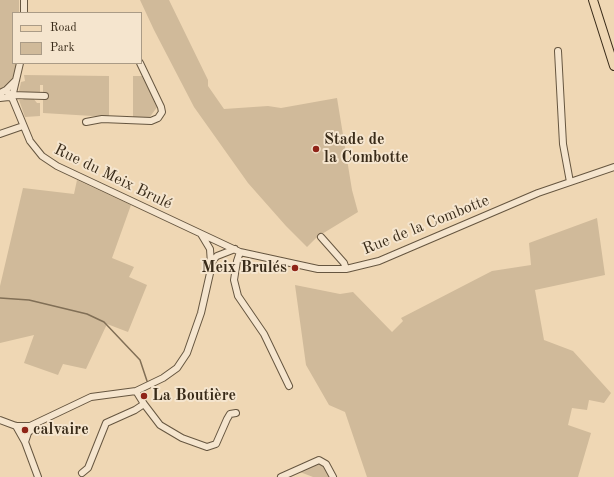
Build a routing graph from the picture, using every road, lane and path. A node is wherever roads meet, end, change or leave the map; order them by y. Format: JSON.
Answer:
{"nodes":[{"id":1,"x":24,"y":0,"type":"edge"},
{"id":2,"x":593,"y":0,"type":"edge"},
{"id":3,"x":24,"y":12,"type":"edge"},
{"id":4,"x":558,"y":51,"type":"dead end"},
{"id":5,"x":20,"y":64,"type":"edge"},
{"id":6,"x":140,"y":64,"type":"edge"},
{"id":7,"x":614,"y":66,"type":"edge"},
{"id":8,"x":16,"y":80,"type":"junction"},
{"id":9,"x":3,"y":91,"type":"edge"},
{"id":10,"x":11,"y":96,"type":"junction"},
{"id":11,"x":45,"y":96,"type":"dead end"},
{"id":12,"x":0,"y":98,"type":"edge"},
{"id":13,"x":86,"y":122,"type":"dead end"},
{"id":14,"x":23,"y":126,"type":"junction"},
{"id":15,"x":0,"y":134,"type":"edge"},
{"id":16,"x":614,"y":167,"type":"edge"},
{"id":17,"x":570,"y":182,"type":"junction"},
{"id":18,"x":200,"y":233,"type":"junction"},
{"id":19,"x":321,"y":237,"type":"dead end"},
{"id":20,"x":219,"y":242,"type":"junction"},
{"id":21,"x":210,"y":249,"type":"junction"},
{"id":22,"x":238,"y":251,"type":"junction"},
{"id":23,"x":217,"y":256,"type":"junction"},
{"id":24,"x":211,"y":266,"type":"junction"},
{"id":25,"x":346,"y":269,"type":"junction"},
{"id":26,"x":289,"y":386,"type":"dead end"},
{"id":27,"x":136,"y":391,"type":"junction"},
{"id":28,"x":144,"y":404,"type":"junction"},
{"id":29,"x":236,"y":413,"type":"dead end"},
{"id":30,"x":0,"y":420,"type":"edge"},
{"id":31,"x":36,"y":423,"type":"junction"},
{"id":32,"x":16,"y":426,"type":"junction"},
{"id":33,"x":26,"y":442,"type":"junction"},
{"id":34,"x":82,"y":473,"type":"dead end"},
{"id":35,"x":38,"y":477,"type":"edge"},
{"id":36,"x":281,"y":477,"type":"edge"},
{"id":37,"x":333,"y":477,"type":"edge"}],
"edges":[{"from":1,"to":3,"type":"street"},
{"from":2,"to":7,"type":"main road"},
{"from":4,"to":17,"type":"street"},
{"from":5,"to":8,"type":"street"},
{"from":6,"to":13,"type":"street"},
{"from":8,"to":9,"type":"street"},
{"from":8,"to":10,"type":"street"},
{"from":9,"to":10,"type":"street","name":"Rue du Meix Brulé"},
{"from":10,"to":11,"type":"street"},
{"from":10,"to":12,"type":"street"},
{"from":10,"to":14,"type":"street","name":"Rue du Meix Brulé"},
{"from":14,"to":15,"type":"street"},
{"from":14,"to":18,"type":"street","name":"Rue du Meix Brulé"},
{"from":16,"to":17,"type":"street","name":"Rue de la Combotte"},
{"from":17,"to":25,"type":"street","name":"Rue de la Combotte"},
{"from":18,"to":20,"type":"street","name":"Rue du Meix Brulé"},
{"from":18,"to":21,"type":"street"},
{"from":19,"to":25,"type":"street"},
{"from":20,"to":21,"type":"street"},
{"from":20,"to":22,"type":"street","name":"Rue de la Combotte"},
{"from":20,"to":23,"type":"street"},
{"from":21,"to":24,"type":"street"},
{"from":22,"to":23,"type":"street"},
{"from":22,"to":25,"type":"street","name":"Rue de la Combotte"},
{"from":22,"to":26,"type":"street"},
{"from":23,"to":24,"type":"street"},
{"from":24,"to":27,"type":"street"},
{"from":27,"to":28,"type":"street"},
{"from":27,"to":31,"type":"street"},
{"from":28,"to":29,"type":"street"},
{"from":28,"to":34,"type":"street"},
{"from":30,"to":32,"type":"street"},
{"from":31,"to":32,"type":"street"},
{"from":31,"to":33,"type":"street"},
{"from":32,"to":33,"type":"street"},
{"from":33,"to":35,"type":"street"},
{"from":36,"to":37,"type":"street"}]}
